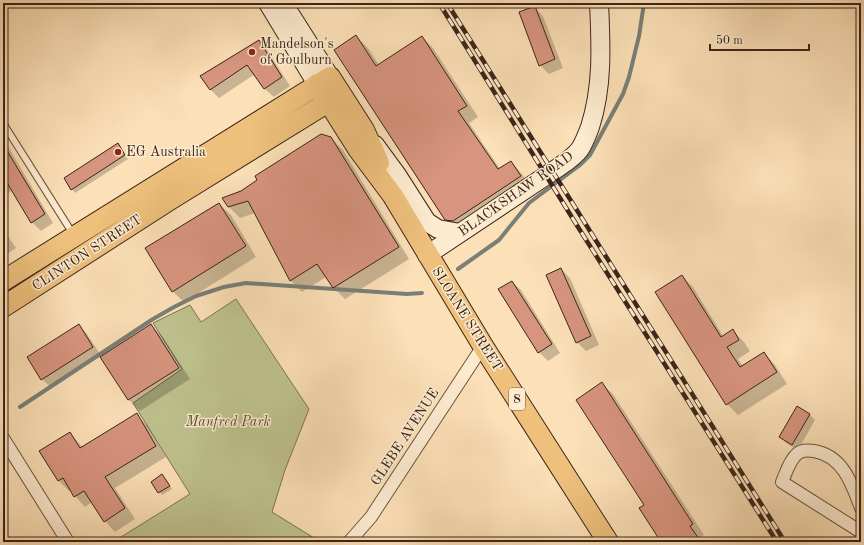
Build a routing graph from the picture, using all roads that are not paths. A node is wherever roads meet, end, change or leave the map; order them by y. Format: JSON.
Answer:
{"nodes":[{"id":1,"x":268,"y":3,"type":"edge"},
{"id":2,"x":283,"y":3,"type":"edge"},
{"id":3,"x":599,"y":3,"type":"edge"},
{"id":4,"x":323,"y":81,"type":"junction"},
{"id":5,"x":334,"y":98,"type":"junction"},
{"id":6,"x":3,"y":123,"type":"edge"},
{"id":7,"x":364,"y":130,"type":"junction"},
{"id":8,"x":160,"y":182,"type":"junction"},
{"id":9,"x":393,"y":196,"type":"junction"},
{"id":10,"x":171,"y":199,"type":"junction"},
{"id":11,"x":460,"y":233,"type":"junction"},
{"id":12,"x":73,"y":236,"type":"junction"},
{"id":13,"x":427,"y":255,"type":"junction"},
{"id":14,"x":3,"y":281,"type":"edge"},
{"id":15,"x":3,"y":307,"type":"edge"},
{"id":16,"x":483,"y":346,"type":"junction"},
{"id":17,"x":3,"y":438,"type":"edge"},
{"id":18,"x":861,"y":508,"type":"edge"},
{"id":19,"x":861,"y":532,"type":"edge"},
{"id":20,"x":68,"y":542,"type":"edge"},
{"id":21,"x":349,"y":542,"type":"edge"},
{"id":22,"x":608,"y":542,"type":"edge"}],
"edges":[{"from":1,"to":4,"type":"street","name":"SLOANE STREET"},
{"from":2,"to":4,"type":"street","name":"SLOANE STREET"},
{"from":3,"to":11,"type":"street","name":"BLACKSHAW ROAD"},
{"from":4,"to":5,"type":"main road","name":"SLOANE STREET"},
{"from":4,"to":8,"type":"main road","name":"CLINTON STREET"},
{"from":5,"to":7,"type":"main road","name":"SLOANE STREET","number":"8"},
{"from":5,"to":9,"type":"main road","name":"SLOANE STREET","number":"8"},
{"from":5,"to":10,"type":"main road","name":"CLINTON STREET"},
{"from":6,"to":12,"type":"lane"},
{"from":7,"to":9,"type":"main road","name":"SLOANE STREET","number":"8"},
{"from":7,"to":11,"type":"street"},
{"from":8,"to":10,"type":"main road"},
{"from":8,"to":12,"type":"main road","name":"CLINTON STREET"},
{"from":9,"to":13,"type":"main road","name":"SLOANE STREET","number":"8"},
{"from":10,"to":15,"type":"main road","name":"CLINTON STREET"},
{"from":11,"to":13,"type":"street","name":"BLACKSHAW ROAD"},
{"from":12,"to":14,"type":"main road","name":"CLINTON STREET"},
{"from":13,"to":16,"type":"main road","name":"SLOANE STREET","number":"8"},
{"from":16,"to":21,"type":"street","name":"GLEBE AVENUE"},
{"from":16,"to":22,"type":"main road","name":"SLOANE STREET","number":"8"},
{"from":17,"to":20,"type":"street"},
{"from":18,"to":19,"type":"street"}]}
